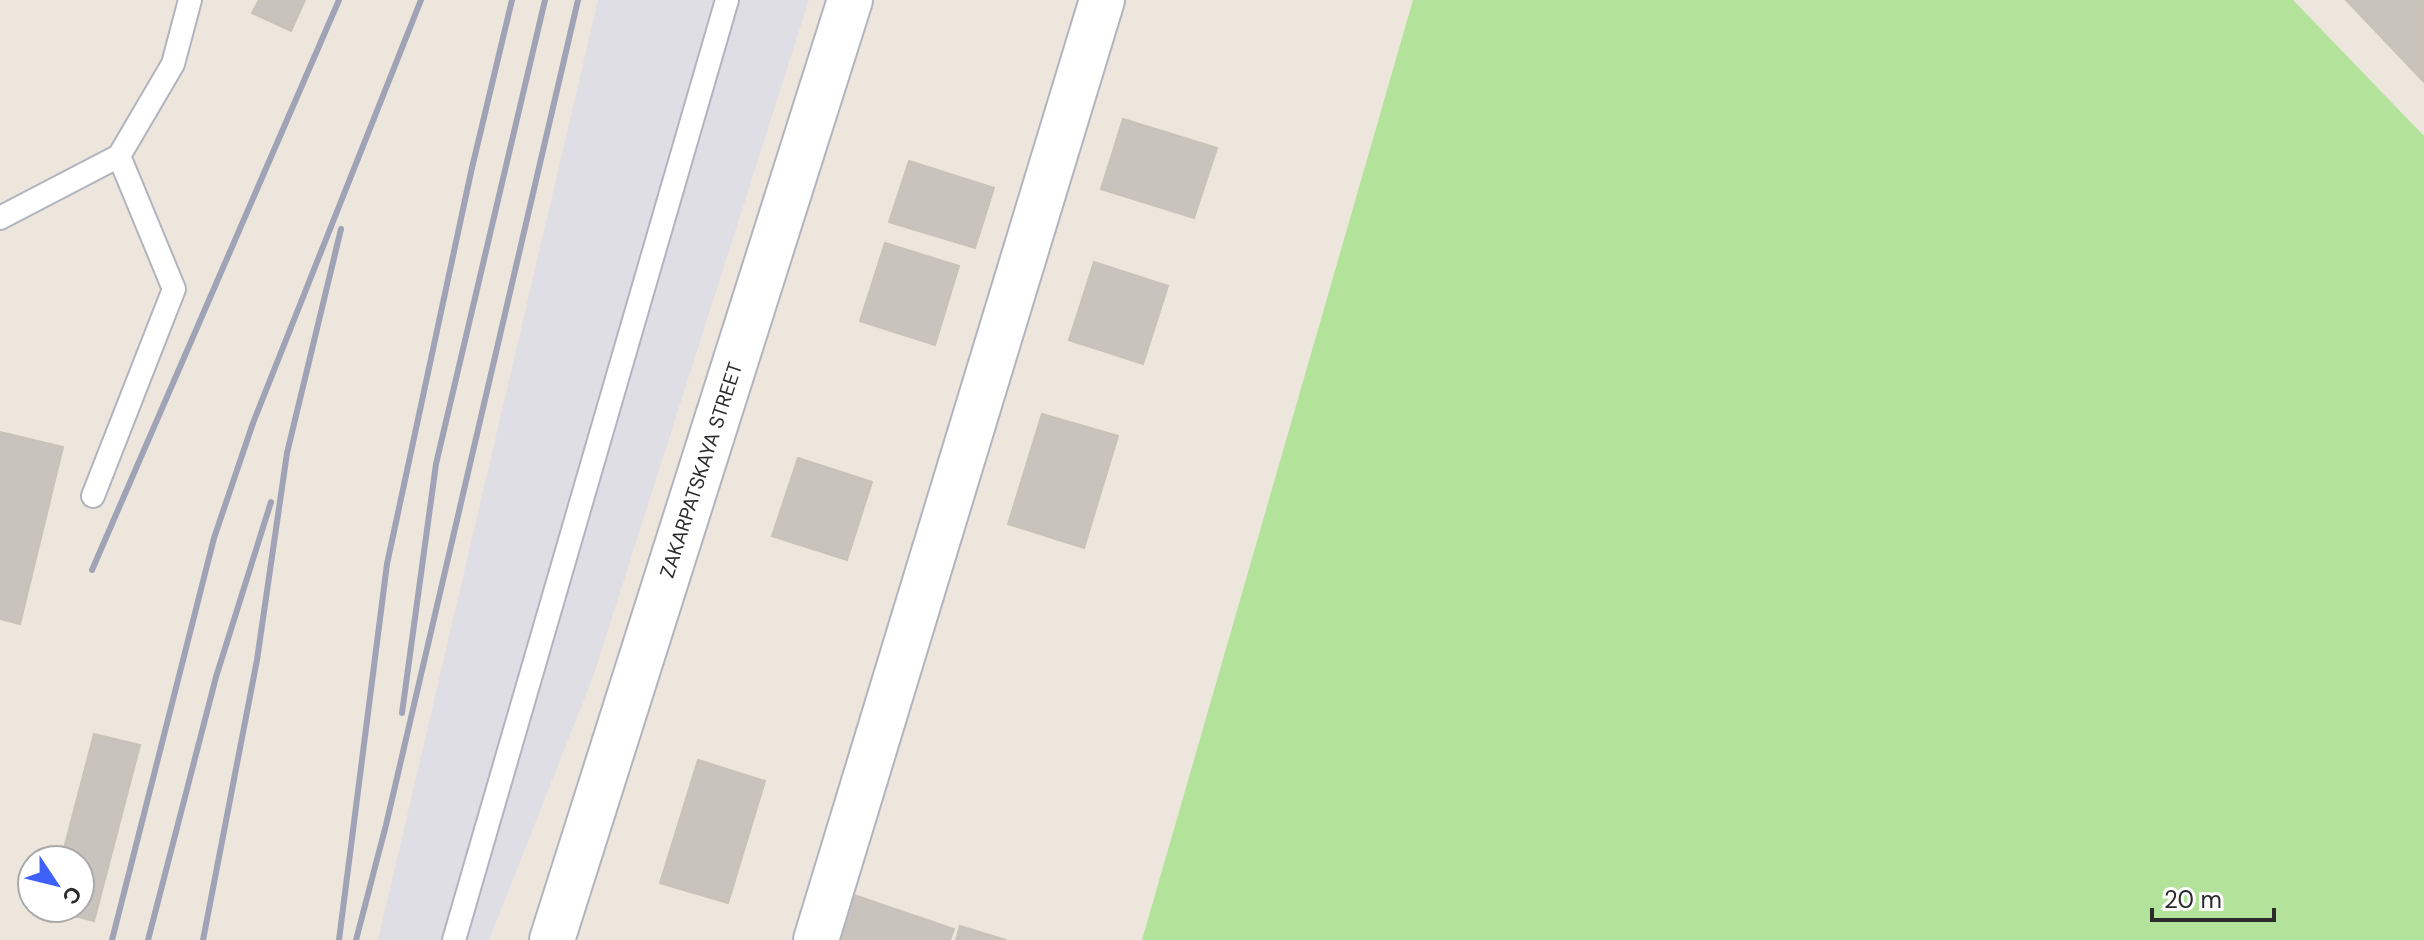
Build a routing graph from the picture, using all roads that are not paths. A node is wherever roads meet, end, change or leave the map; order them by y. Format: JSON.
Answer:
{"nodes":[{"id":1,"x":190,"y":0,"type":"edge"},
{"id":2,"x":727,"y":0,"type":"edge"},
{"id":3,"x":850,"y":0,"type":"edge"},
{"id":4,"x":1102,"y":0,"type":"edge"},
{"id":5,"x":119,"y":156,"type":"junction"},
{"id":6,"x":0,"y":218,"type":"edge"},
{"id":7,"x":93,"y":496,"type":"dead end"},
{"id":8,"x":454,"y":940,"type":"edge"},
{"id":9,"x":552,"y":940,"type":"edge"},
{"id":10,"x":816,"y":940,"type":"edge"}],
"edges":[{"from":1,"to":5,"type":"lane"},
{"from":2,"to":8,"type":"lane"},
{"from":3,"to":9,"type":"street","name":"ZAKARPATSKAYA STREET"},
{"from":4,"to":10,"type":"street"},
{"from":5,"to":6,"type":"lane"},
{"from":5,"to":7,"type":"lane"}]}
